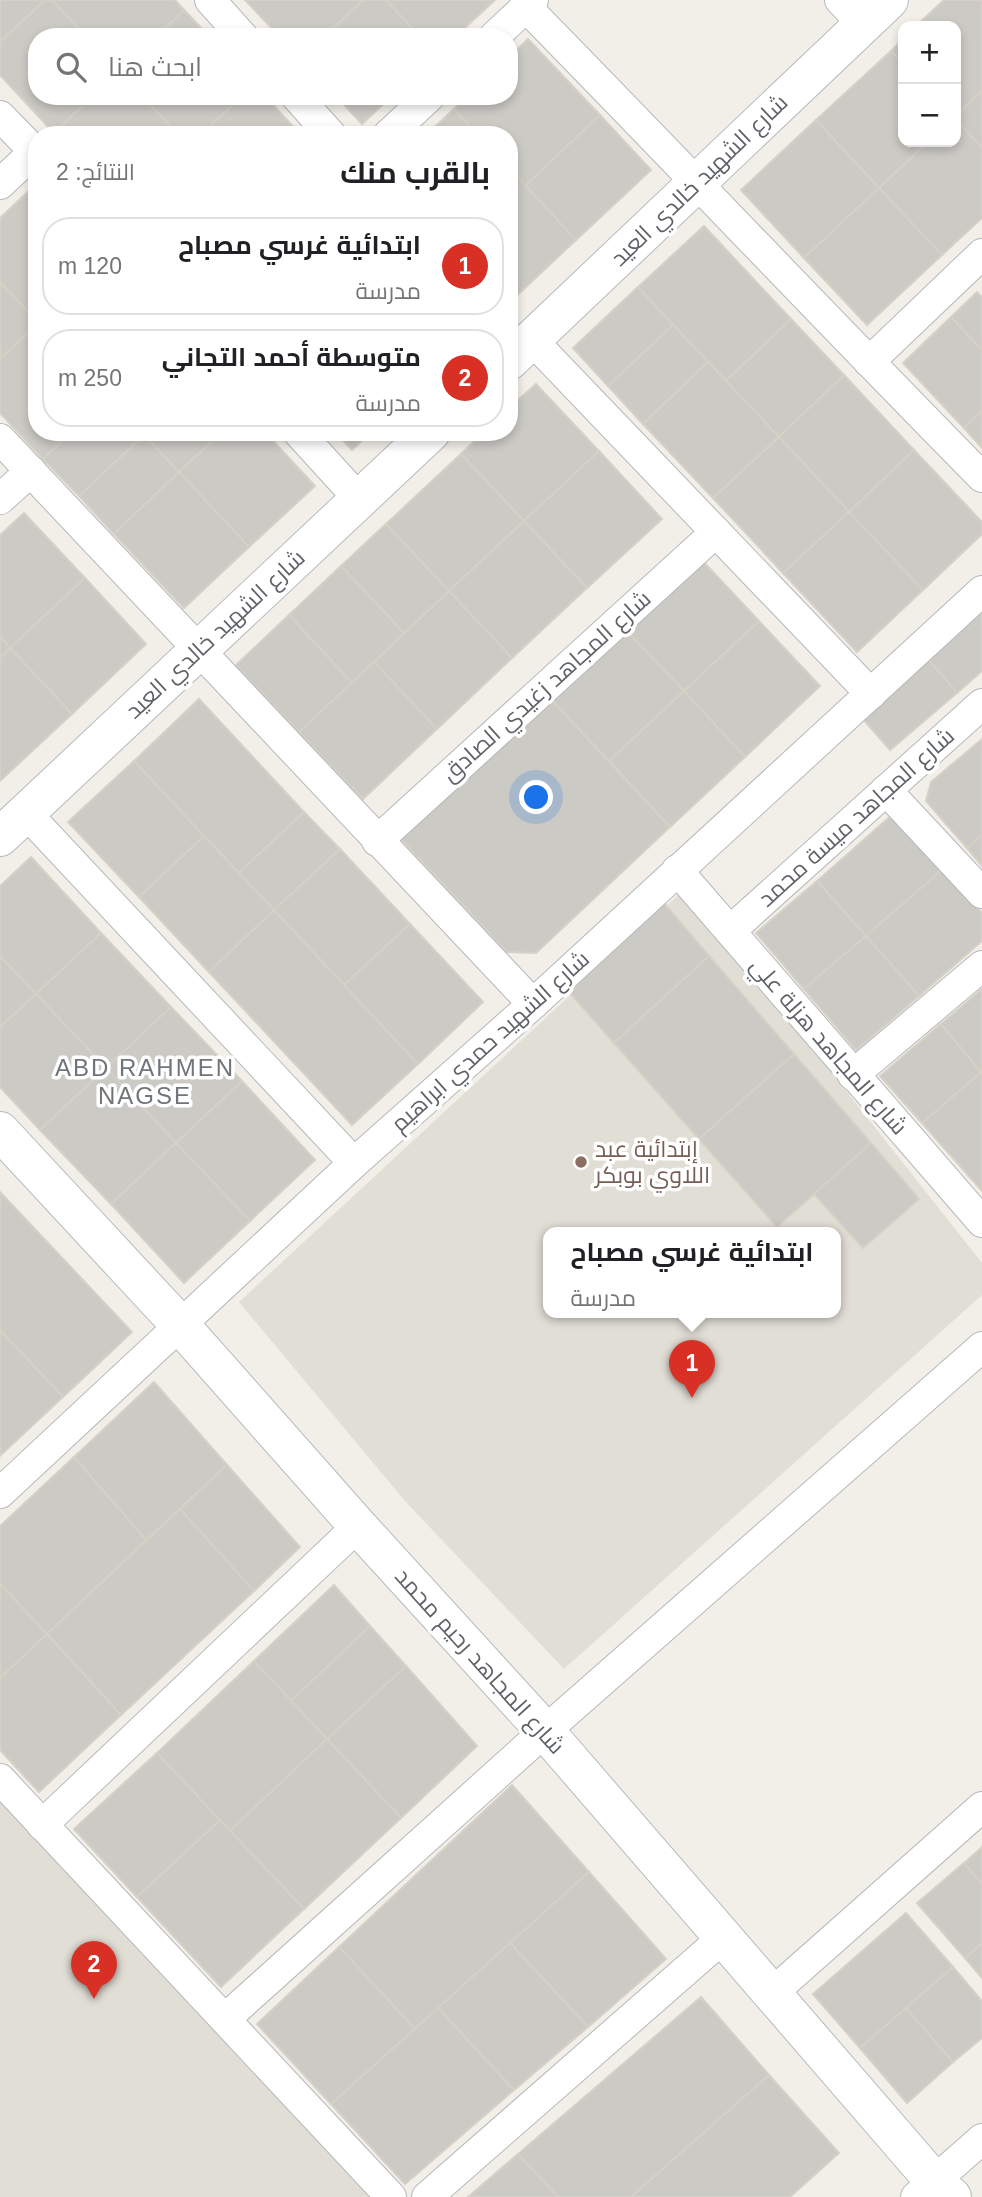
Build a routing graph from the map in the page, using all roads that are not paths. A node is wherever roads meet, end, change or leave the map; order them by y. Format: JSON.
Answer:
{"nodes":[{"id":1,"x":210,"y":0,"type":"edge"},
{"id":2,"x":529,"y":4,"type":"edge"},
{"id":3,"x":864,"y":8,"type":"edge"},
{"id":4,"x":235,"y":28,"type":"edge"},
{"id":5,"x":504,"y":28,"type":"edge"},
{"id":6,"x":304,"y":105,"type":"edge"},
{"id":7,"x":420,"y":105,"type":"edge"},
{"id":8,"x":0,"y":116,"type":"edge"},
{"id":9,"x":323,"y":126,"type":"edge"},
{"id":10,"x":398,"y":126,"type":"edge"},
{"id":11,"x":28,"y":146,"type":"edge"},
{"id":12,"x":28,"y":159,"type":"edge"},
{"id":13,"x":697,"y":181,"type":"junction"},
{"id":14,"x":0,"y":184,"type":"edge"},
{"id":15,"x":982,"y":254,"type":"edge"},
{"id":16,"x":521,"y":350,"type":"edge"},
{"id":17,"x":869,"y":362,"type":"junction"},
{"id":18,"x":0,"y":439,"type":"edge"},
{"id":19,"x":306,"y":441,"type":"edge"},
{"id":20,"x":421,"y":441,"type":"edge"},
{"id":21,"x":31,"y":471,"type":"junction"},
{"id":22,"x":982,"y":477,"type":"edge"},
{"id":23,"x":0,"y":499,"type":"edge"},
{"id":24,"x":359,"y":499,"type":"junction"},
{"id":25,"x":716,"y":532,"type":"junction"},
{"id":26,"x":982,"y":591,"type":"edge"},
{"id":27,"x":199,"y":650,"type":"junction"},
{"id":28,"x":871,"y":694,"type":"junction"},
{"id":29,"x":982,"y":704,"type":"edge"},
{"id":30,"x":886,"y":790,"type":"junction"},
{"id":31,"x":13,"y":825,"type":"edge"},
{"id":32,"x":377,"y":841,"type":"junction"},
{"id":33,"x":677,"y":870,"type":"junction"},
{"id":34,"x":982,"y":892,"type":"edge"},
{"id":35,"x":730,"y":931,"type":"junction"},
{"id":36,"x":982,"y":966,"type":"edge"},
{"id":37,"x":533,"y":1004,"type":"junction"},
{"id":38,"x":853,"y":1075,"type":"junction"},
{"id":39,"x":0,"y":1131,"type":"edge"},
{"id":40,"x":354,"y":1163,"type":"junction"},
{"id":41,"x":982,"y":1222,"type":"edge"},
{"id":42,"x":181,"y":1326,"type":"junction"},
{"id":43,"x":982,"y":1347,"type":"edge"},
{"id":44,"x":0,"y":1493,"type":"edge"},
{"id":45,"x":358,"y":1526,"type":"junction"},
{"id":46,"x":545,"y":1731,"type":"junction"},
{"id":47,"x":0,"y":1779,"type":"edge"},
{"id":48,"x":982,"y":1807,"type":"edge"},
{"id":49,"x":42,"y":1825,"type":"junction"},
{"id":50,"x":724,"y":1937,"type":"junction"},
{"id":51,"x":771,"y":1994,"type":"junction"},
{"id":52,"x":225,"y":2019,"type":"junction"},
{"id":53,"x":982,"y":2139,"type":"edge"},
{"id":54,"x":934,"y":2192,"type":"edge"},
{"id":55,"x":391,"y":2197,"type":"edge"},
{"id":56,"x":427,"y":2197,"type":"edge"}],
"edges":[{"from":1,"to":4,"type":"street"},
{"from":2,"to":5,"type":"street"},
{"from":2,"to":13,"type":"street"},
{"from":3,"to":13,"type":"street","name":"شارع الشهيد خالدي العيد"},
{"from":6,"to":9,"type":"street"},
{"from":7,"to":10,"type":"street"},
{"from":8,"to":11,"type":"street"},
{"from":12,"to":14,"type":"street"},
{"from":13,"to":16,"type":"street","name":"شارع الشهيد خالدي العيد"},
{"from":13,"to":17,"type":"street"},
{"from":15,"to":17,"type":"street"},
{"from":16,"to":25,"type":"street"},
{"from":17,"to":22,"type":"street"},
{"from":18,"to":21,"type":"street"},
{"from":19,"to":24,"type":"street"},
{"from":20,"to":24,"type":"street","name":"شارع الشهيد خالدي العيد"},
{"from":21,"to":23,"type":"street"},
{"from":21,"to":27,"type":"street"},
{"from":24,"to":27,"type":"street","name":"شارع الشهيد خالدي العيد"},
{"from":25,"to":28,"type":"street"},
{"from":25,"to":32,"type":"street","name":"شارع المجاهد زغيدي الصادق"},
{"from":26,"to":28,"type":"street","name":"شارع الشهيد حمدي ابراهيم"},
{"from":27,"to":31,"type":"street","name":"شارع الشهيد خالدي العيد"},
{"from":27,"to":32,"type":"street"},
{"from":28,"to":33,"type":"street","name":"شارع الشهيد حمدي ابراهيم"},
{"from":29,"to":30,"type":"street","name":"شارع المجاهد ميسة محمد"},
{"from":30,"to":34,"type":"street"},
{"from":30,"to":35,"type":"street","name":"شارع المجاهد ميسة محمد"},
{"from":31,"to":40,"type":"street"},
{"from":32,"to":37,"type":"street"},
{"from":33,"to":35,"type":"street","name":"شارع المجاهد هزلة علي"},
{"from":33,"to":37,"type":"street","name":"شارع الشهيد حمدي ابراهيم"},
{"from":35,"to":38,"type":"street","name":"شارع المجاهد هزلة علي"},
{"from":36,"to":38,"type":"street"},
{"from":37,"to":40,"type":"street","name":"شارع الشهيد حمدي ابراهيم"},
{"from":38,"to":41,"type":"street","name":"شارع المجاهد هزلة علي"},
{"from":39,"to":42,"type":"street","name":"شارع المجاهد رحيم محمد"},
{"from":40,"to":42,"type":"street","name":"شارع الشهيد حمدي ابراهيم"},
{"from":42,"to":44,"type":"street","name":"شارع الشهيد حمدي ابراهيم"},
{"from":42,"to":45,"type":"street","name":"شارع المجاهد رحيم محمد"},
{"from":43,"to":46,"type":"street"},
{"from":45,"to":46,"type":"street","name":"شارع المجاهد رحيم محمد"},
{"from":45,"to":49,"type":"street"},
{"from":46,"to":50,"type":"street","name":"شارع المجاهد رحيم محمد"},
{"from":46,"to":52,"type":"street"},
{"from":47,"to":49,"type":"street"},
{"from":48,"to":51,"type":"street"},
{"from":49,"to":52,"type":"street"},
{"from":50,"to":51,"type":"street","name":"شارع المجاهد رحيم محمد"},
{"from":50,"to":56,"type":"street"},
{"from":51,"to":54,"type":"street","name":"شارع المجاهد رحيم محمد"},
{"from":52,"to":55,"type":"street"},
{"from":53,"to":54,"type":"street"}]}
